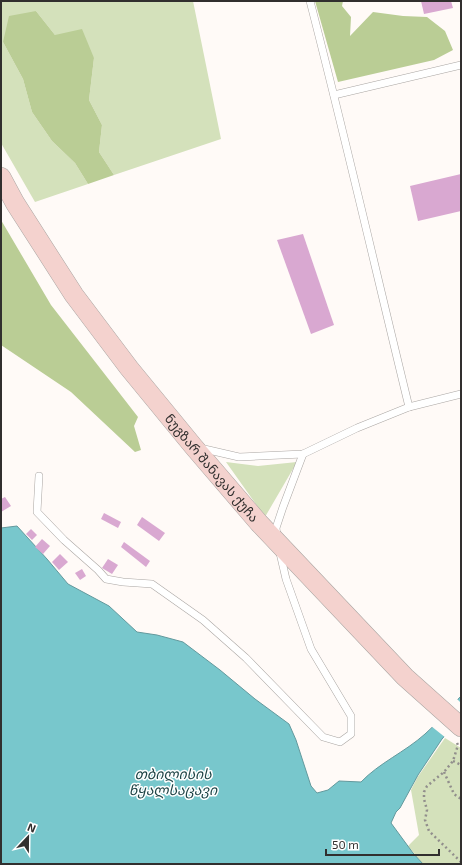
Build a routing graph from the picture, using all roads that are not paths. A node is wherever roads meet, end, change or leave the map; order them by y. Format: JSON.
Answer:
{"nodes":[{"id":1,"x":310,"y":1,"type":"edge"},
{"id":2,"x":461,"y":65,"type":"edge"},
{"id":3,"x":334,"y":94,"type":"junction"},
{"id":4,"x":1,"y":177,"type":"edge"},
{"id":5,"x":461,"y":394,"type":"edge"},
{"id":6,"x":409,"y":407,"type":"junction"},
{"id":7,"x":193,"y":446,"type":"junction"},
{"id":8,"x":303,"y":454,"type":"junction"},
{"id":9,"x":39,"y":476,"type":"dead end"},
{"id":10,"x":278,"y":543,"type":"junction"},
{"id":11,"x":459,"y":735,"type":"edge"}],
"edges":[{"from":1,"to":3,"type":"lane"},
{"from":2,"to":3,"type":"lane"},
{"from":3,"to":6,"type":"lane"},
{"from":4,"to":7,"type":"main road","name":"ნუგზარ შანავას ქუჩა"},
{"from":5,"to":6,"type":"lane"},
{"from":6,"to":8,"type":"lane"},
{"from":7,"to":8,"type":"lane"},
{"from":7,"to":10,"type":"main road","name":"ნუგზარ შანავას ქუჩა"},
{"from":8,"to":10,"type":"lane"},
{"from":9,"to":10,"type":"lane"},
{"from":10,"to":11,"type":"main road","name":"ნუგზარ შანავას ქუჩა"}]}
